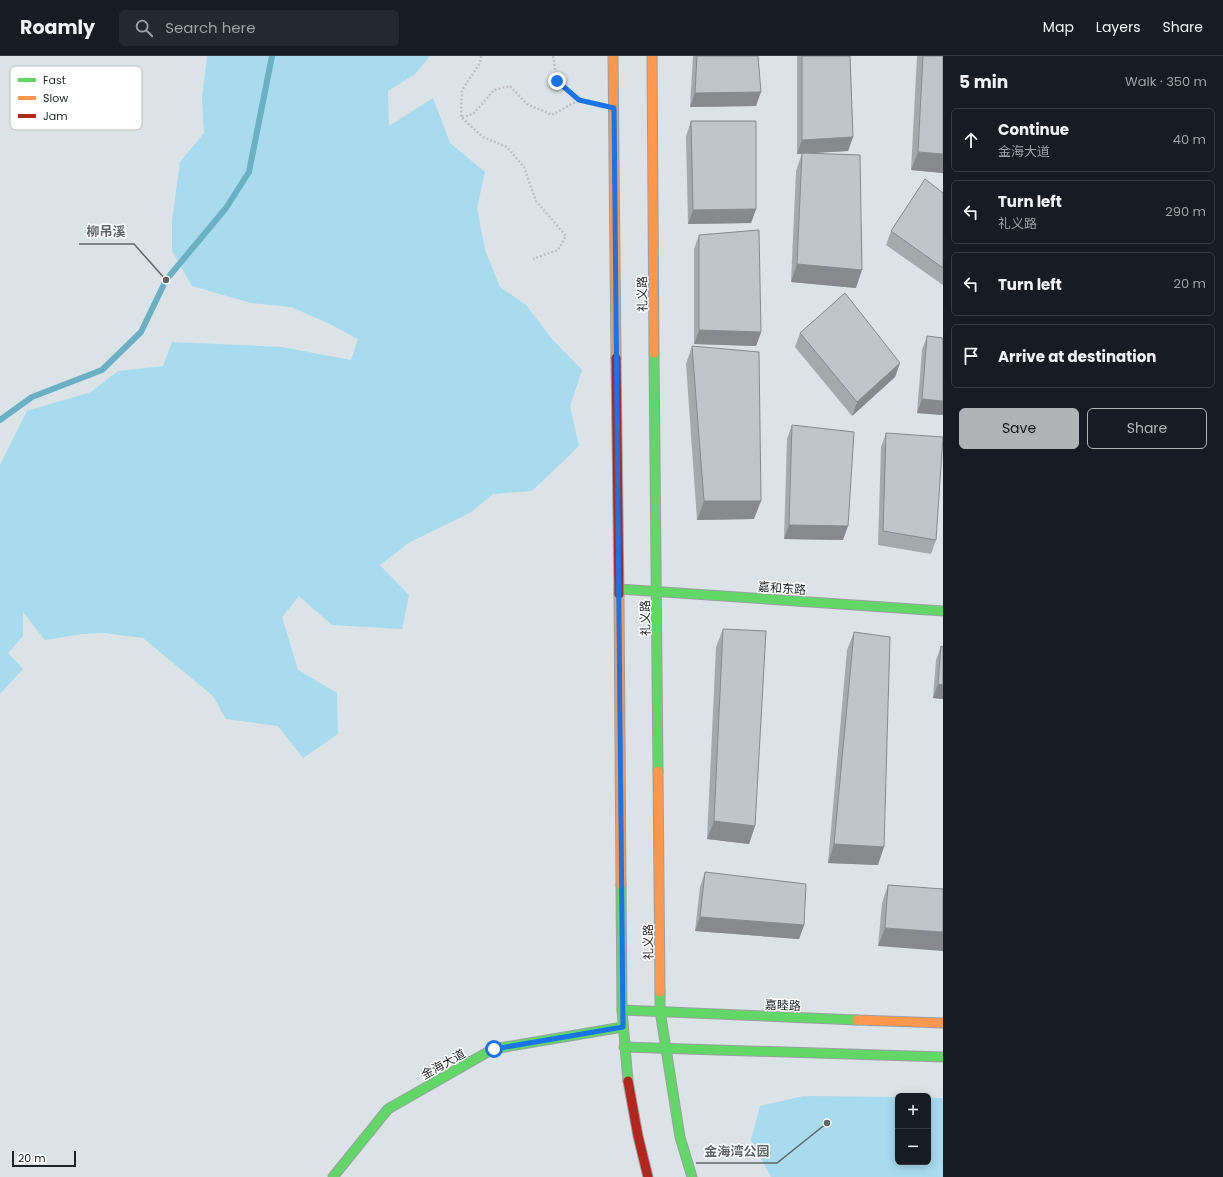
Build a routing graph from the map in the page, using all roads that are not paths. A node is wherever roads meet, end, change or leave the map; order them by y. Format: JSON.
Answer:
{"nodes":[{"id":1,"x":613,"y":56,"type":"edge"},
{"id":2,"x":652,"y":56,"type":"edge"},
{"id":3,"x":620,"y":589,"type":"junction"},
{"id":4,"x":657,"y":591,"type":"junction"},
{"id":5,"x":943,"y":611,"type":"edge"},
{"id":6,"x":622,"y":1010,"type":"junction"},
{"id":7,"x":660,"y":1011,"type":"junction"},
{"id":8,"x":943,"y":1023,"type":"edge"},
{"id":9,"x":623,"y":1027,"type":"junction"},
{"id":10,"x":624,"y":1047,"type":"junction"},
{"id":11,"x":666,"y":1048,"type":"junction"},
{"id":12,"x":943,"y":1057,"type":"edge"},
{"id":13,"x":333,"y":1177,"type":"edge"},
{"id":14,"x":648,"y":1177,"type":"edge"},
{"id":15,"x":692,"y":1177,"type":"edge"}],
"edges":[{"from":1,"to":3,"type":"main road","name":"礼义路"},
{"from":2,"to":4,"type":"main road","name":"礼义路"},
{"from":3,"to":4,"type":"main road","name":"嘉和东路"},
{"from":3,"to":6,"type":"main road","name":"礼义路"},
{"from":4,"to":5,"type":"main road","name":"嘉和东路"},
{"from":4,"to":7,"type":"main road","name":"礼义路"},
{"from":6,"to":7,"type":"main road","name":"嘉睦路"},
{"from":6,"to":9,"type":"main road","name":"礼义路"},
{"from":7,"to":8,"type":"main road","name":"嘉睦路"},
{"from":7,"to":11,"type":"main road","name":"礼义路"},
{"from":9,"to":10,"type":"main road","name":"礼义路"},
{"from":9,"to":13,"type":"main road","name":"金海大道"},
{"from":10,"to":11,"type":"main road"},
{"from":10,"to":14,"type":"main road","name":"礼义路"},
{"from":11,"to":12,"type":"main road"},
{"from":11,"to":15,"type":"main road","name":"礼义路"}]}
